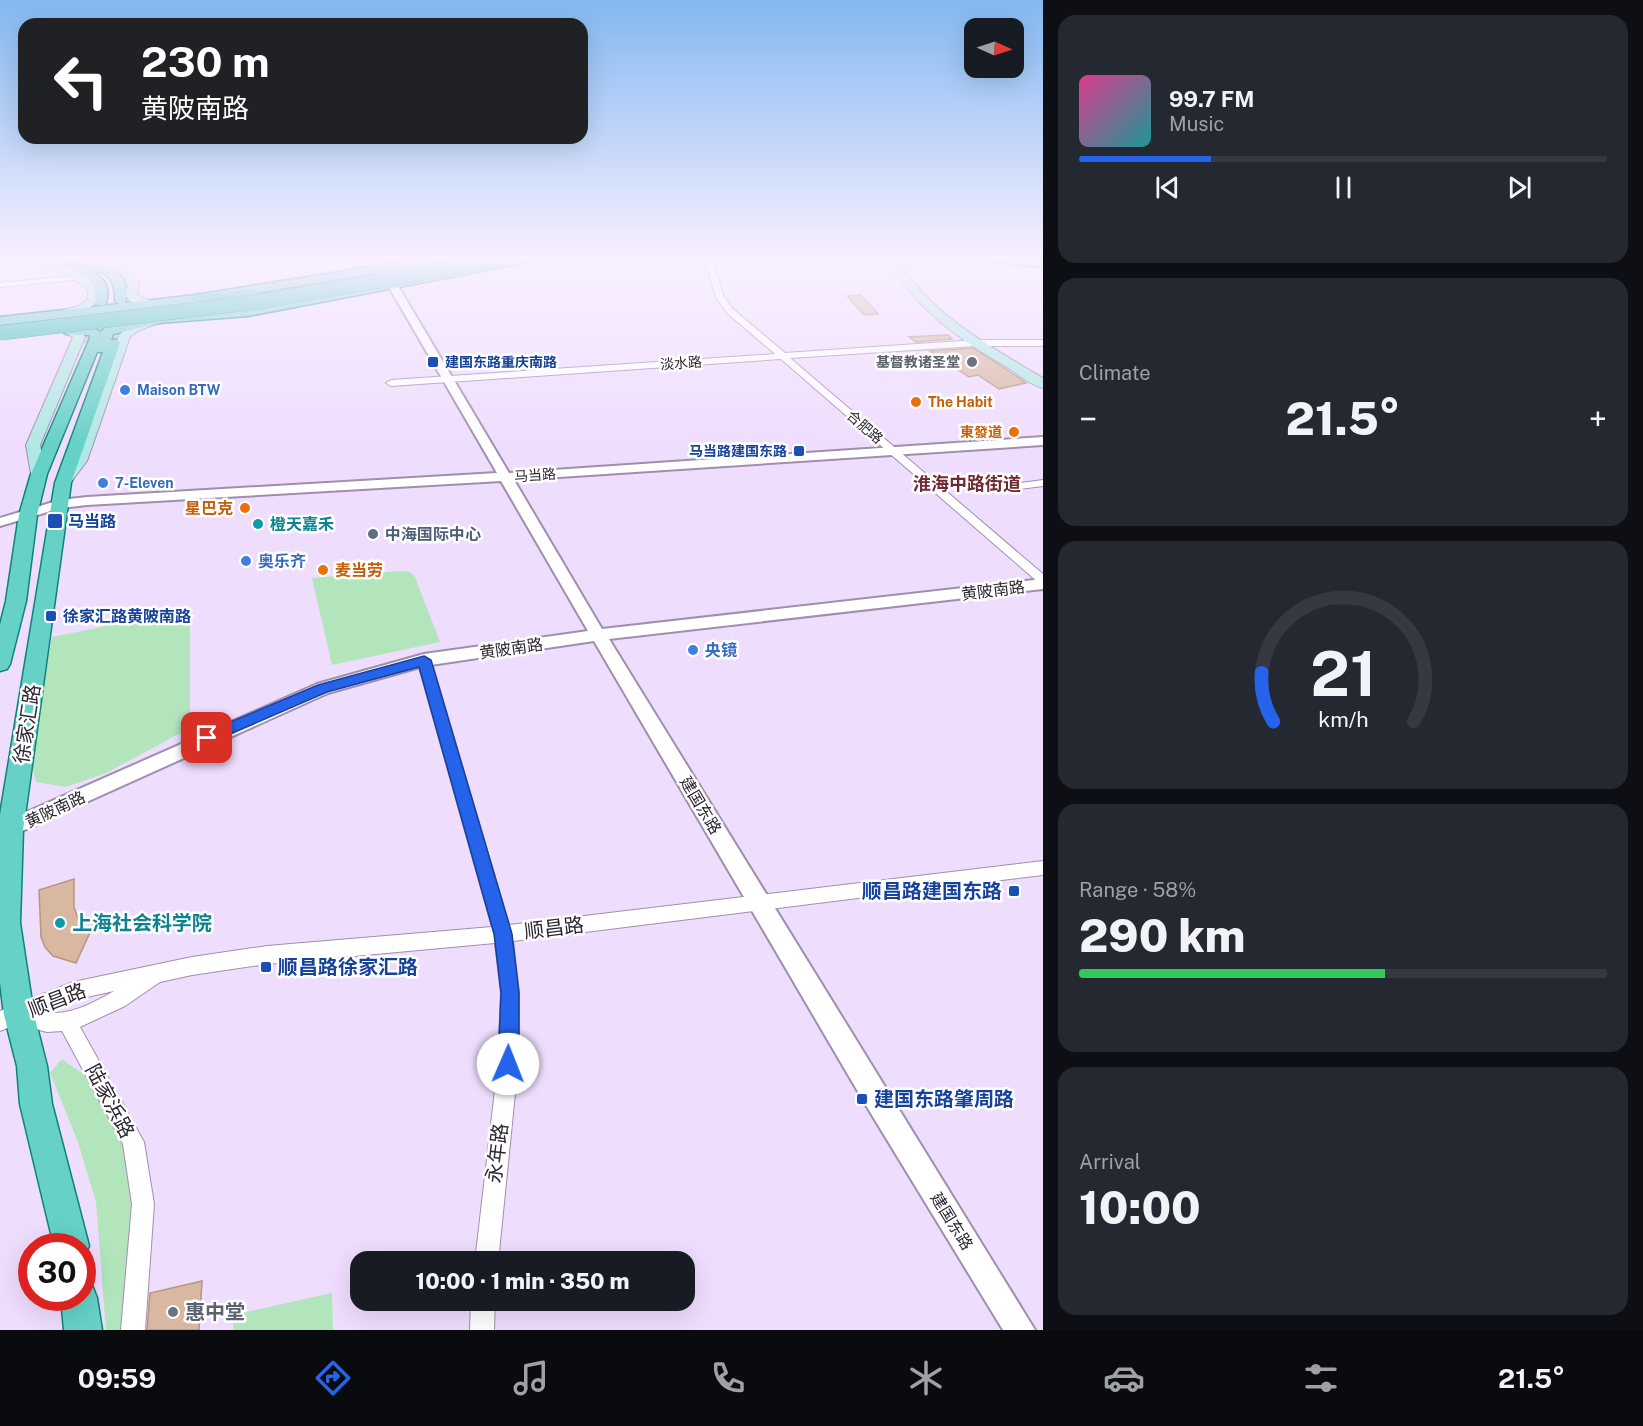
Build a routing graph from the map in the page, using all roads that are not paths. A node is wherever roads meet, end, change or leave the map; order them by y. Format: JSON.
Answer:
{"nodes":[{"id":1,"x":32,"y":321,"type":"edge"},
{"id":2,"x":70,"y":321,"type":"edge"},
{"id":3,"x":76,"y":321,"type":"edge"},
{"id":4,"x":95,"y":321,"type":"edge"},
{"id":5,"x":151,"y":321,"type":"edge"},
{"id":6,"x":155,"y":321,"type":"edge"},
{"id":7,"x":412,"y":321,"type":"edge"},
{"id":8,"x":743,"y":321,"type":"edge"},
{"id":9,"x":945,"y":321,"type":"edge"},
{"id":10,"x":66,"y":330,"type":"junction"},
{"id":11,"x":1,"y":332,"type":"edge"},
{"id":12,"x":105,"y":336,"type":"junction"},
{"id":13,"x":976,"y":343,"type":"junction"},
{"id":14,"x":1043,"y":343,"type":"edge"},
{"id":15,"x":86,"y":344,"type":"tunnel mouth"},
{"id":16,"x":783,"y":357,"type":"junction"},
{"id":17,"x":448,"y":379,"type":"junction"},
{"id":18,"x":390,"y":383,"type":"dead end"},
{"id":19,"x":1043,"y":384,"type":"edge"},
{"id":20,"x":1043,"y":441,"type":"edge"},
{"id":21,"x":892,"y":450,"type":"junction"},
{"id":22,"x":39,"y":474,"type":"junction"},
{"id":23,"x":505,"y":477,"type":"junction"},
{"id":24,"x":63,"y":483,"type":"junction"},
{"id":25,"x":1043,"y":483,"type":"edge"},
{"id":26,"x":1012,"y":487,"type":"dead end"},
{"id":27,"x":60,"y":504,"type":"junction"},
{"id":28,"x":28,"y":515,"type":"junction"},
{"id":29,"x":0,"y":522,"type":"edge"},
{"id":30,"x":1043,"y":582,"type":"edge"},
{"id":31,"x":598,"y":635,"type":"junction"},
{"id":32,"x":424,"y":660,"type":"junction"},
{"id":33,"x":0,"y":664,"type":"edge"},
{"id":34,"x":5,"y":832,"type":"edge"},
{"id":35,"x":1043,"y":868,"type":"edge"},
{"id":36,"x":759,"y":903,"type":"junction"},
{"id":37,"x":503,"y":934,"type":"junction"},
{"id":38,"x":161,"y":973,"type":"junction"},
{"id":39,"x":10,"y":1018,"type":"edge"},
{"id":40,"x":66,"y":1020,"type":"junction"},
{"id":41,"x":68,"y":1233,"type":"edge"},
{"id":42,"x":487,"y":1251,"type":"edge"},
{"id":43,"x":81,"y":1311,"type":"edge"},
{"id":44,"x":483,"y":1311,"type":"edge"},
{"id":45,"x":83,"y":1330,"type":"edge"},
{"id":46,"x":133,"y":1330,"type":"edge"},
{"id":47,"x":482,"y":1330,"type":"edge"},
{"id":48,"x":1020,"y":1330,"type":"edge"}],
"edges":[{"from":1,"to":11,"type":"main road"},
{"from":2,"to":12,"type":"main road"},
{"from":3,"to":11,"type":"highway"},
{"from":4,"to":11,"type":"highway","bridge":true},
{"from":5,"to":12,"type":"main road"},
{"from":6,"to":24,"type":"main road"},
{"from":7,"to":17,"type":"street","name":"建国东路"},
{"from":8,"to":16,"type":"street","name":"合肥路"},
{"from":9,"to":13,"type":"main road"},
{"from":10,"to":11,"type":"main road"},
{"from":10,"to":12,"type":"main road"},
{"from":10,"to":22,"type":"main road"},
{"from":12,"to":24,"type":"main road","name":"徐家汇路"},
{"from":13,"to":14,"type":"street","name":"淡水路"},
{"from":13,"to":16,"type":"street","name":"淡水路"},
{"from":13,"to":19,"type":"main road"},
{"from":15,"to":22,"type":"main road"},
{"from":16,"to":17,"type":"street","name":"淡水路"},
{"from":16,"to":21,"type":"street","name":"合肥路"},
{"from":17,"to":18,"type":"street","name":"淡水路"},
{"from":17,"to":23,"type":"street","name":"建国东路"},
{"from":20,"to":21,"type":"street","name":"马当路"},
{"from":21,"to":23,"type":"street","name":"马当路"},
{"from":21,"to":30,"type":"street","name":"合肥路"},
{"from":22,"to":28,"type":"main road"},
{"from":23,"to":27,"type":"street","name":"马当路"},
{"from":23,"to":31,"type":"street","name":"建国东路"},
{"from":24,"to":27,"type":"main road","name":"徐家汇路"},
{"from":25,"to":26,"type":"street"},
{"from":27,"to":28,"type":"street","name":"马当路"},
{"from":27,"to":34,"type":"main road","name":"徐家汇路"},
{"from":28,"to":29,"type":"street","name":"马当路"},
{"from":28,"to":33,"type":"main road"},
{"from":30,"to":31,"type":"street","name":"黄陂南路"},
{"from":31,"to":32,"type":"street","name":"黄陂南路"},
{"from":31,"to":36,"type":"street","name":"建国东路"},
{"from":32,"to":34,"type":"street","name":"黄陂南路"},
{"from":32,"to":37,"type":"street","name":"永年路"},
{"from":34,"to":39,"type":"main road","name":"徐家汇路"},
{"from":35,"to":36,"type":"street","name":"顺昌路"},
{"from":36,"to":37,"type":"street","name":"顺昌路"},
{"from":36,"to":48,"type":"street","name":"建国东路"},
{"from":37,"to":38,"type":"street","name":"顺昌路"},
{"from":37,"to":42,"type":"street","name":"永年路"},
{"from":38,"to":39,"type":"street","name":"顺昌路"},
{"from":38,"to":40,"type":"street"},
{"from":39,"to":40,"type":"street"},
{"from":39,"to":41,"type":"main road","name":"徐家汇路"},
{"from":40,"to":46,"type":"street","name":"陆家浜路"},
{"from":43,"to":45,"type":"main road"},
{"from":44,"to":47,"type":"street"}]}
